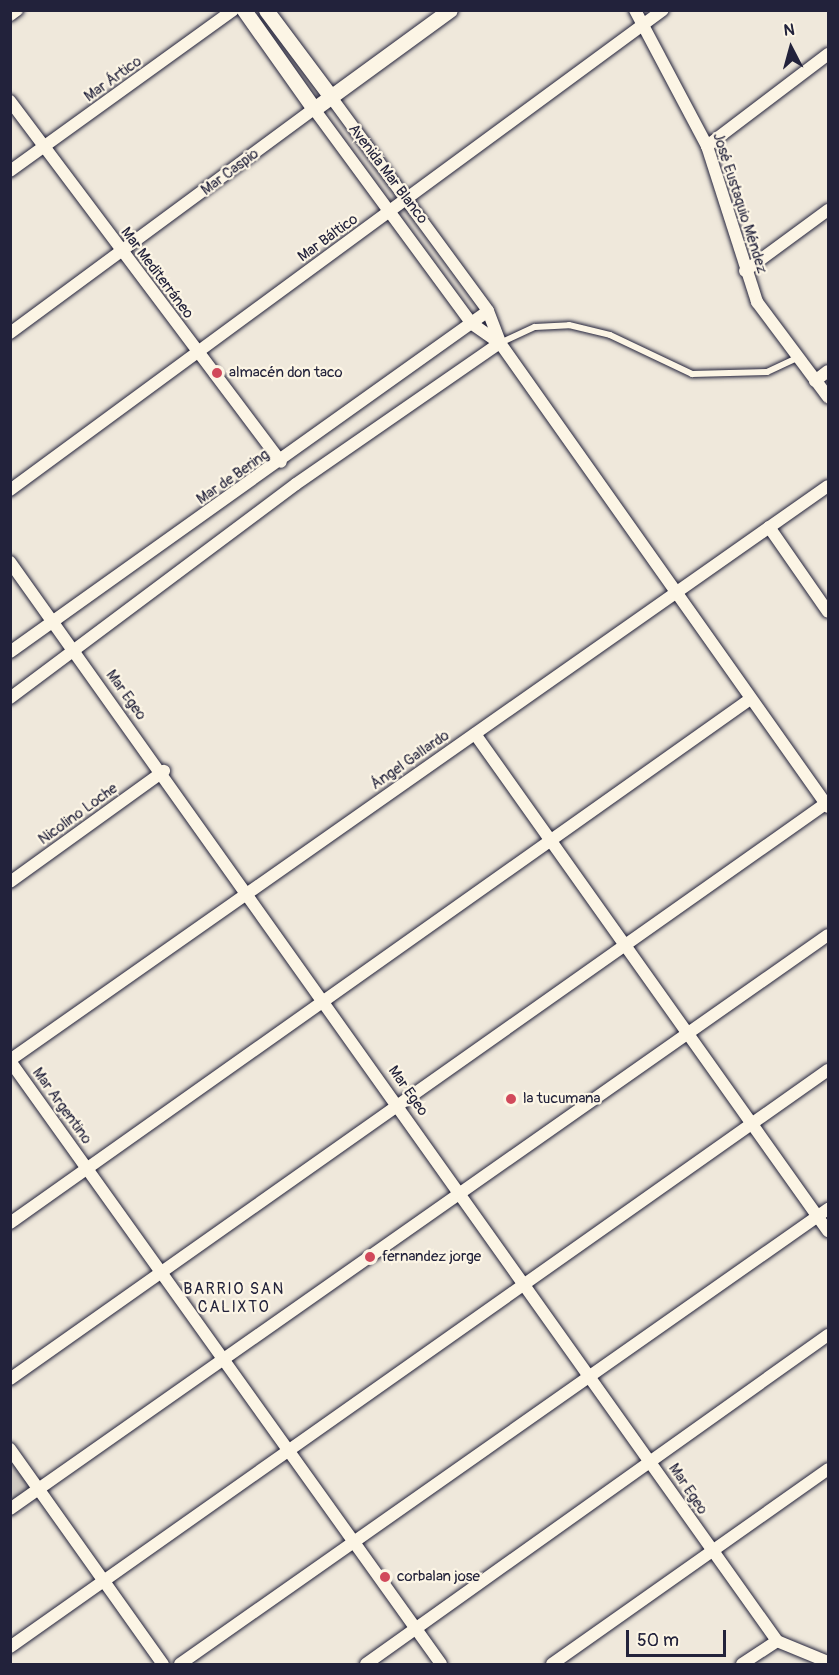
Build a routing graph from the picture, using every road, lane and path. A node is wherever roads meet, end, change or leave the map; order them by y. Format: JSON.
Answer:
{"nodes":[{"id":1,"x":17,"y":10,"type":"edge"},
{"id":2,"x":232,"y":10,"type":"edge"},
{"id":3,"x":244,"y":10,"type":"edge"},
{"id":4,"x":266,"y":10,"type":"edge"},
{"id":5,"x":450,"y":10,"type":"edge"},
{"id":6,"x":635,"y":10,"type":"edge"},
{"id":7,"x":663,"y":10,"type":"edge"},
{"id":8,"x":10,"y":15,"type":"edge"},
{"id":9,"x":645,"y":24,"type":"junction"},
{"id":10,"x":828,"y":54,"type":"edge"},
{"id":11,"x":331,"y":97,"type":"junction"},
{"id":12,"x":10,"y":101,"type":"edge"},
{"id":13,"x":314,"y":109,"type":"junction"},
{"id":14,"x":707,"y":146,"type":"junction"},
{"id":15,"x":44,"y":147,"type":"junction"},
{"id":16,"x":10,"y":171,"type":"edge"},
{"id":17,"x":407,"y":199,"type":"junction"},
{"id":18,"x":828,"y":210,"type":"edge"},
{"id":19,"x":391,"y":211,"type":"junction"},
{"id":20,"x":123,"y":253,"type":"junction"},
{"id":21,"x":745,"y":271,"type":"junction"},
{"id":22,"x":488,"y":311,"type":"junction"},
{"id":23,"x":471,"y":323,"type":"junction"},
{"id":24,"x":10,"y":333,"type":"edge"},
{"id":25,"x":500,"y":343,"type":"junction"},
{"id":26,"x":197,"y":351,"type":"junction"},
{"id":27,"x":797,"y":358,"type":"junction"},
{"id":28,"x":828,"y":371,"type":"edge"},
{"id":29,"x":815,"y":381,"type":"junction"},
{"id":30,"x":828,"y":397,"type":"edge"},
{"id":31,"x":281,"y":462,"type":"junction"},
{"id":32,"x":828,"y":486,"type":"edge"},
{"id":33,"x":10,"y":490,"type":"edge"},
{"id":34,"x":769,"y":527,"type":"junction"},
{"id":35,"x":10,"y":562,"type":"edge"},
{"id":36,"x":674,"y":594,"type":"junction"},
{"id":37,"x":828,"y":612,"type":"edge"},
{"id":38,"x":55,"y":622,"type":"junction"},
{"id":39,"x":76,"y":651,"type":"junction"},
{"id":40,"x":10,"y":652,"type":"edge"},
{"id":41,"x":10,"y":698,"type":"edge"},
{"id":42,"x":749,"y":700,"type":"junction"},
{"id":43,"x":475,"y":734,"type":"junction"},
{"id":44,"x":164,"y":771,"type":"junction"},
{"id":45,"x":828,"y":804,"type":"edge"},
{"id":46,"x":550,"y":840,"type":"junction"},
{"id":47,"x":10,"y":882,"type":"edge"},
{"id":48,"x":249,"y":892,"type":"junction"},
{"id":49,"x":828,"y":935,"type":"edge"},
{"id":50,"x":624,"y":944,"type":"junction"},
{"id":51,"x":324,"y":999,"type":"junction"},
{"id":52,"x":684,"y":1033,"type":"junction"},
{"id":53,"x":10,"y":1061,"type":"edge"},
{"id":54,"x":828,"y":1070,"type":"edge"},
{"id":55,"x":400,"y":1105,"type":"junction"},
{"id":56,"x":751,"y":1125,"type":"junction"},
{"id":57,"x":89,"y":1168,"type":"junction"},
{"id":58,"x":459,"y":1189,"type":"junction"},
{"id":59,"x":823,"y":1213,"type":"edge"},
{"id":60,"x":10,"y":1223,"type":"edge"},
{"id":61,"x":828,"y":1232,"type":"edge"},
{"id":62,"x":163,"y":1271,"type":"junction"},
{"id":63,"x":526,"y":1284,"type":"junction"},
{"id":64,"x":828,"y":1335,"type":"edge"},
{"id":65,"x":224,"y":1356,"type":"junction"},
{"id":66,"x":590,"y":1376,"type":"junction"},
{"id":67,"x":10,"y":1379,"type":"edge"},
{"id":68,"x":10,"y":1449,"type":"edge"},
{"id":69,"x":290,"y":1450,"type":"junction"},
{"id":70,"x":652,"y":1461,"type":"junction"},
{"id":71,"x":828,"y":1469,"type":"edge"},
{"id":72,"x":39,"y":1490,"type":"junction"},
{"id":73,"x":10,"y":1509,"type":"edge"},
{"id":74,"x":354,"y":1543,"type":"junction"},
{"id":75,"x":712,"y":1551,"type":"junction"},
{"id":76,"x":103,"y":1581,"type":"junction"},
{"id":77,"x":416,"y":1630,"type":"junction"},
{"id":78,"x":777,"y":1641,"type":"junction"},
{"id":79,"x":10,"y":1647,"type":"edge"},
{"id":80,"x":828,"y":1662,"type":"edge"},
{"id":81,"x":163,"y":1665,"type":"edge"},
{"id":82,"x":180,"y":1665,"type":"edge"},
{"id":83,"x":366,"y":1665,"type":"edge"},
{"id":84,"x":441,"y":1665,"type":"edge"},
{"id":85,"x":552,"y":1665,"type":"edge"},
{"id":86,"x":742,"y":1665,"type":"edge"}],
"edges":[{"from":1,"to":8,"type":"street"},
{"from":2,"to":15,"type":"street","name":"Mar Ártico"},
{"from":3,"to":13,"type":"street","name":"Avenida Mar Blanco"},
{"from":4,"to":11,"type":"street","name":"Avenida Mar Blanco"},
{"from":5,"to":11,"type":"street","name":"Mar Caspio"},
{"from":6,"to":9,"type":"street","name":"José Eustaquio Méndez"},
{"from":7,"to":9,"type":"street","name":"Mar Báltico"},
{"from":9,"to":14,"type":"street","name":"José Eustaquio Méndez"},
{"from":9,"to":17,"type":"street","name":"Mar Báltico"},
{"from":10,"to":14,"type":"street"},
{"from":11,"to":13,"type":"street","name":"Mar Caspio"},
{"from":11,"to":17,"type":"street","name":"Avenida Mar Blanco"},
{"from":12,"to":15,"type":"street","name":"Mar Mediterráneo"},
{"from":13,"to":19,"type":"street","name":"Avenida Mar Blanco"},
{"from":13,"to":20,"type":"street","name":"Mar Caspio"},
{"from":14,"to":21,"type":"street","name":"José Eustaquio Méndez"},
{"from":15,"to":16,"type":"street","name":"Mar Ártico"},
{"from":15,"to":20,"type":"street","name":"Mar Mediterráneo"},
{"from":17,"to":19,"type":"street","name":"Mar Báltico"},
{"from":17,"to":22,"type":"street","name":"Avenida Mar Blanco"},
{"from":18,"to":21,"type":"street"},
{"from":19,"to":23,"type":"street","name":"Avenida Mar Blanco"},
{"from":19,"to":26,"type":"street","name":"Mar Báltico"},
{"from":20,"to":24,"type":"street","name":"Mar Caspio"},
{"from":20,"to":26,"type":"street","name":"Mar Mediterráneo"},
{"from":21,"to":27,"type":"street","name":"José Eustaquio Méndez"},
{"from":22,"to":23,"type":"street","name":"Mar de Bering"},
{"from":22,"to":25,"type":"street","name":"Avenida Mar Blanco"},
{"from":23,"to":25,"type":"street","name":"Avenida Mar Blanco"},
{"from":23,"to":31,"type":"street","name":"Mar de Bering"},
{"from":25,"to":27,"type":"lane"},
{"from":25,"to":36,"type":"street"},
{"from":25,"to":39,"type":"street"},
{"from":26,"to":31,"type":"street","name":"Mar Mediterráneo"},
{"from":26,"to":33,"type":"street","name":"Mar Báltico"},
{"from":27,"to":29,"type":"street","name":"José Eustaquio Méndez"},
{"from":28,"to":29,"type":"street"},
{"from":29,"to":30,"type":"street","name":"José Eustaquio Méndez"},
{"from":31,"to":38,"type":"street","name":"Mar de Bering"},
{"from":32,"to":34,"type":"street","name":"Ángel Gallardo"},
{"from":34,"to":36,"type":"street","name":"Ángel Gallardo"},
{"from":34,"to":37,"type":"street"},
{"from":35,"to":38,"type":"street","name":"Mar Egeo"},
{"from":36,"to":42,"type":"street"},
{"from":36,"to":43,"type":"street","name":"Ángel Gallardo"},
{"from":38,"to":39,"type":"street","name":"Mar Egeo"},
{"from":38,"to":40,"type":"street","name":"Mar de Bering"},
{"from":39,"to":41,"type":"street"},
{"from":39,"to":44,"type":"street","name":"Mar Egeo"},
{"from":42,"to":45,"type":"street"},
{"from":42,"to":46,"type":"street"},
{"from":43,"to":46,"type":"street"},
{"from":43,"to":48,"type":"street","name":"Ángel Gallardo"},
{"from":44,"to":47,"type":"street","name":"Nicolino Loche"},
{"from":44,"to":48,"type":"street","name":"Mar Egeo"},
{"from":45,"to":50,"type":"street"},
{"from":46,"to":50,"type":"street"},
{"from":46,"to":51,"type":"street"},
{"from":48,"to":51,"type":"street","name":"Mar Egeo"},
{"from":48,"to":53,"type":"street","name":"Ángel Gallardo"},
{"from":49,"to":52,"type":"street"},
{"from":50,"to":52,"type":"street"},
{"from":50,"to":55,"type":"street"},
{"from":51,"to":55,"type":"street","name":"Mar Egeo"},
{"from":51,"to":57,"type":"street"},
{"from":52,"to":56,"type":"street"},
{"from":52,"to":58,"type":"street"},
{"from":53,"to":57,"type":"street","name":"Mar Argentino"},
{"from":54,"to":56,"type":"street"},
{"from":55,"to":58,"type":"street","name":"Mar Egeo"},
{"from":55,"to":62,"type":"street"},
{"from":56,"to":59,"type":"street"},
{"from":56,"to":63,"type":"street"},
{"from":57,"to":60,"type":"street"},
{"from":57,"to":62,"type":"street","name":"Mar Argentino"},
{"from":58,"to":63,"type":"street","name":"Mar Egeo"},
{"from":58,"to":65,"type":"street"},
{"from":59,"to":61,"type":"street"},
{"from":59,"to":66,"type":"street"},
{"from":62,"to":65,"type":"street","name":"Mar Argentino"},
{"from":62,"to":67,"type":"street"},
{"from":63,"to":66,"type":"street","name":"Mar Egeo"},
{"from":63,"to":69,"type":"street"},
{"from":64,"to":70,"type":"street"},
{"from":65,"to":69,"type":"street","name":"Mar Argentino"},
{"from":65,"to":72,"type":"street"},
{"from":66,"to":70,"type":"street","name":"Mar Egeo"},
{"from":66,"to":74,"type":"street"},
{"from":68,"to":72,"type":"street"},
{"from":69,"to":74,"type":"street","name":"Mar Argentino"},
{"from":69,"to":76,"type":"street"},
{"from":70,"to":75,"type":"street","name":"Mar Egeo"},
{"from":70,"to":77,"type":"street"},
{"from":71,"to":75,"type":"street"},
{"from":72,"to":73,"type":"street"},
{"from":72,"to":76,"type":"street"},
{"from":74,"to":77,"type":"street","name":"Mar Argentino"},
{"from":74,"to":82,"type":"street"},
{"from":75,"to":78,"type":"street","name":"Mar Egeo"},
{"from":75,"to":85,"type":"street"},
{"from":76,"to":79,"type":"street"},
{"from":76,"to":81,"type":"street"},
{"from":77,"to":83,"type":"street"},
{"from":77,"to":84,"type":"street","name":"Mar Argentino"},
{"from":78,"to":80,"type":"street"},
{"from":78,"to":86,"type":"street"}]}
